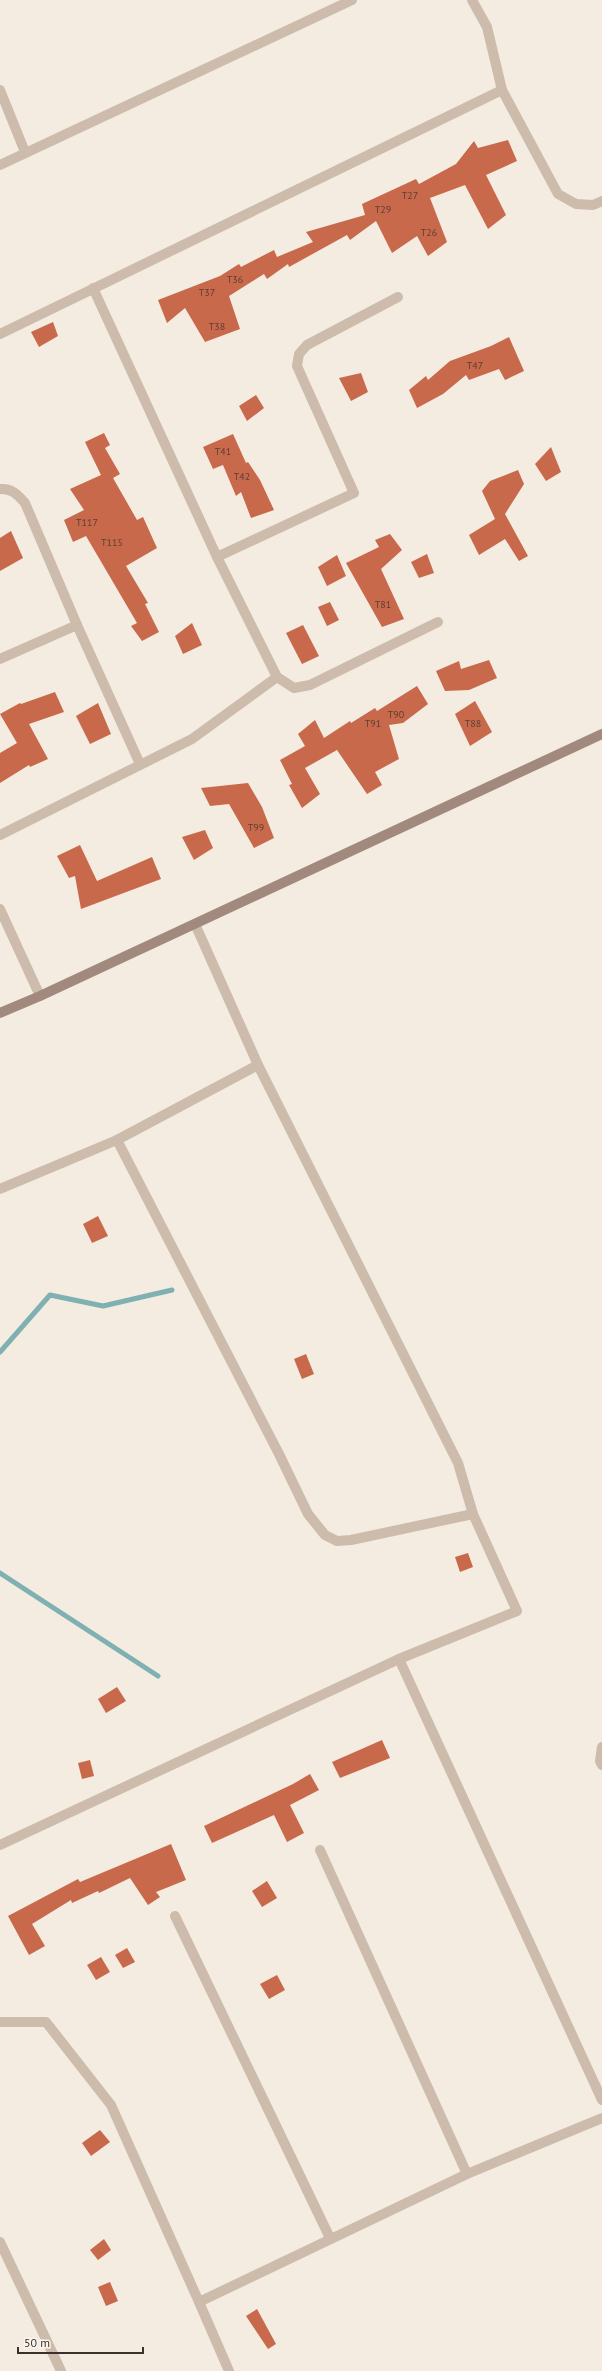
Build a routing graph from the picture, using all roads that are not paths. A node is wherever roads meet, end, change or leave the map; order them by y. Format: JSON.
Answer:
{"nodes":[{"id":1,"x":352,"y":0,"type":"edge"},
{"id":2,"x":472,"y":0,"type":"edge"},
{"id":3,"x":0,"y":90,"type":"edge"},
{"id":4,"x":502,"y":90,"type":"junction"},
{"id":5,"x":25,"y":152,"type":"junction"},
{"id":6,"x":0,"y":165,"type":"edge"},
{"id":7,"x":602,"y":201,"type":"edge"},
{"id":8,"x":93,"y":288,"type":"junction"},
{"id":9,"x":398,"y":297,"type":"dead end"},
{"id":10,"x":0,"y":334,"type":"edge"},
{"id":11,"x":0,"y":489,"type":"edge"},
{"id":12,"x":217,"y":557,"type":"junction"},
{"id":13,"x":438,"y":622,"type":"dead end"},
{"id":14,"x":77,"y":625,"type":"junction"},
{"id":15,"x":0,"y":659,"type":"edge"},
{"id":16,"x":277,"y":677,"type":"junction"},
{"id":17,"x":602,"y":734,"type":"edge"},
{"id":18,"x":140,"y":764,"type":"junction"},
{"id":19,"x":0,"y":835,"type":"edge"},
{"id":20,"x":0,"y":909,"type":"edge"},
{"id":21,"x":195,"y":924,"type":"junction"},
{"id":22,"x":40,"y":996,"type":"junction"},
{"id":23,"x":0,"y":1013,"type":"edge"},
{"id":24,"x":258,"y":1065,"type":"junction"},
{"id":25,"x":117,"y":1140,"type":"junction"},
{"id":26,"x":0,"y":1189,"type":"edge"},
{"id":27,"x":473,"y":1514,"type":"junction"},
{"id":28,"x":398,"y":1659,"type":"junction"},
{"id":29,"x":602,"y":1748,"type":"edge"},
{"id":30,"x":602,"y":1765,"type":"edge"},
{"id":31,"x":0,"y":1845,"type":"edge"},
{"id":32,"x":320,"y":1850,"type":"dead end"},
{"id":33,"x":175,"y":1916,"type":"dead end"},
{"id":34,"x":0,"y":2022,"type":"edge"},
{"id":35,"x":602,"y":2100,"type":"edge"},
{"id":36,"x":602,"y":2118,"type":"edge"},
{"id":37,"x":467,"y":2174,"type":"junction"},
{"id":38,"x":330,"y":2238,"type":"junction"},
{"id":39,"x":0,"y":2242,"type":"edge"},
{"id":40,"x":200,"y":2302,"type":"junction"},
{"id":41,"x":61,"y":2371,"type":"edge"},
{"id":42,"x":229,"y":2371,"type":"edge"}],
"edges":[{"from":1,"to":5,"type":"street"},
{"from":2,"to":4,"type":"street"},
{"from":3,"to":5,"type":"street"},
{"from":4,"to":7,"type":"street"},
{"from":4,"to":8,"type":"street"},
{"from":5,"to":6,"type":"street"},
{"from":8,"to":10,"type":"street"},
{"from":8,"to":12,"type":"street"},
{"from":9,"to":12,"type":"street"},
{"from":11,"to":14,"type":"street"},
{"from":12,"to":16,"type":"street"},
{"from":13,"to":16,"type":"street"},
{"from":14,"to":15,"type":"street"},
{"from":14,"to":18,"type":"street"},
{"from":16,"to":18,"type":"street"},
{"from":17,"to":21,"type":"street"},
{"from":18,"to":19,"type":"street"},
{"from":20,"to":22,"type":"street"},
{"from":21,"to":22,"type":"street"},
{"from":21,"to":24,"type":"street"},
{"from":22,"to":23,"type":"street"},
{"from":24,"to":25,"type":"street"},
{"from":24,"to":27,"type":"street"},
{"from":25,"to":26,"type":"street"},
{"from":25,"to":27,"type":"street"},
{"from":27,"to":28,"type":"street"},
{"from":28,"to":31,"type":"street"},
{"from":28,"to":35,"type":"street"},
{"from":29,"to":30,"type":"street"},
{"from":32,"to":37,"type":"street"},
{"from":33,"to":38,"type":"street"},
{"from":34,"to":40,"type":"street"},
{"from":36,"to":37,"type":"street"},
{"from":37,"to":38,"type":"street"},
{"from":38,"to":40,"type":"street"},
{"from":39,"to":41,"type":"street"},
{"from":40,"to":42,"type":"street"}]}
